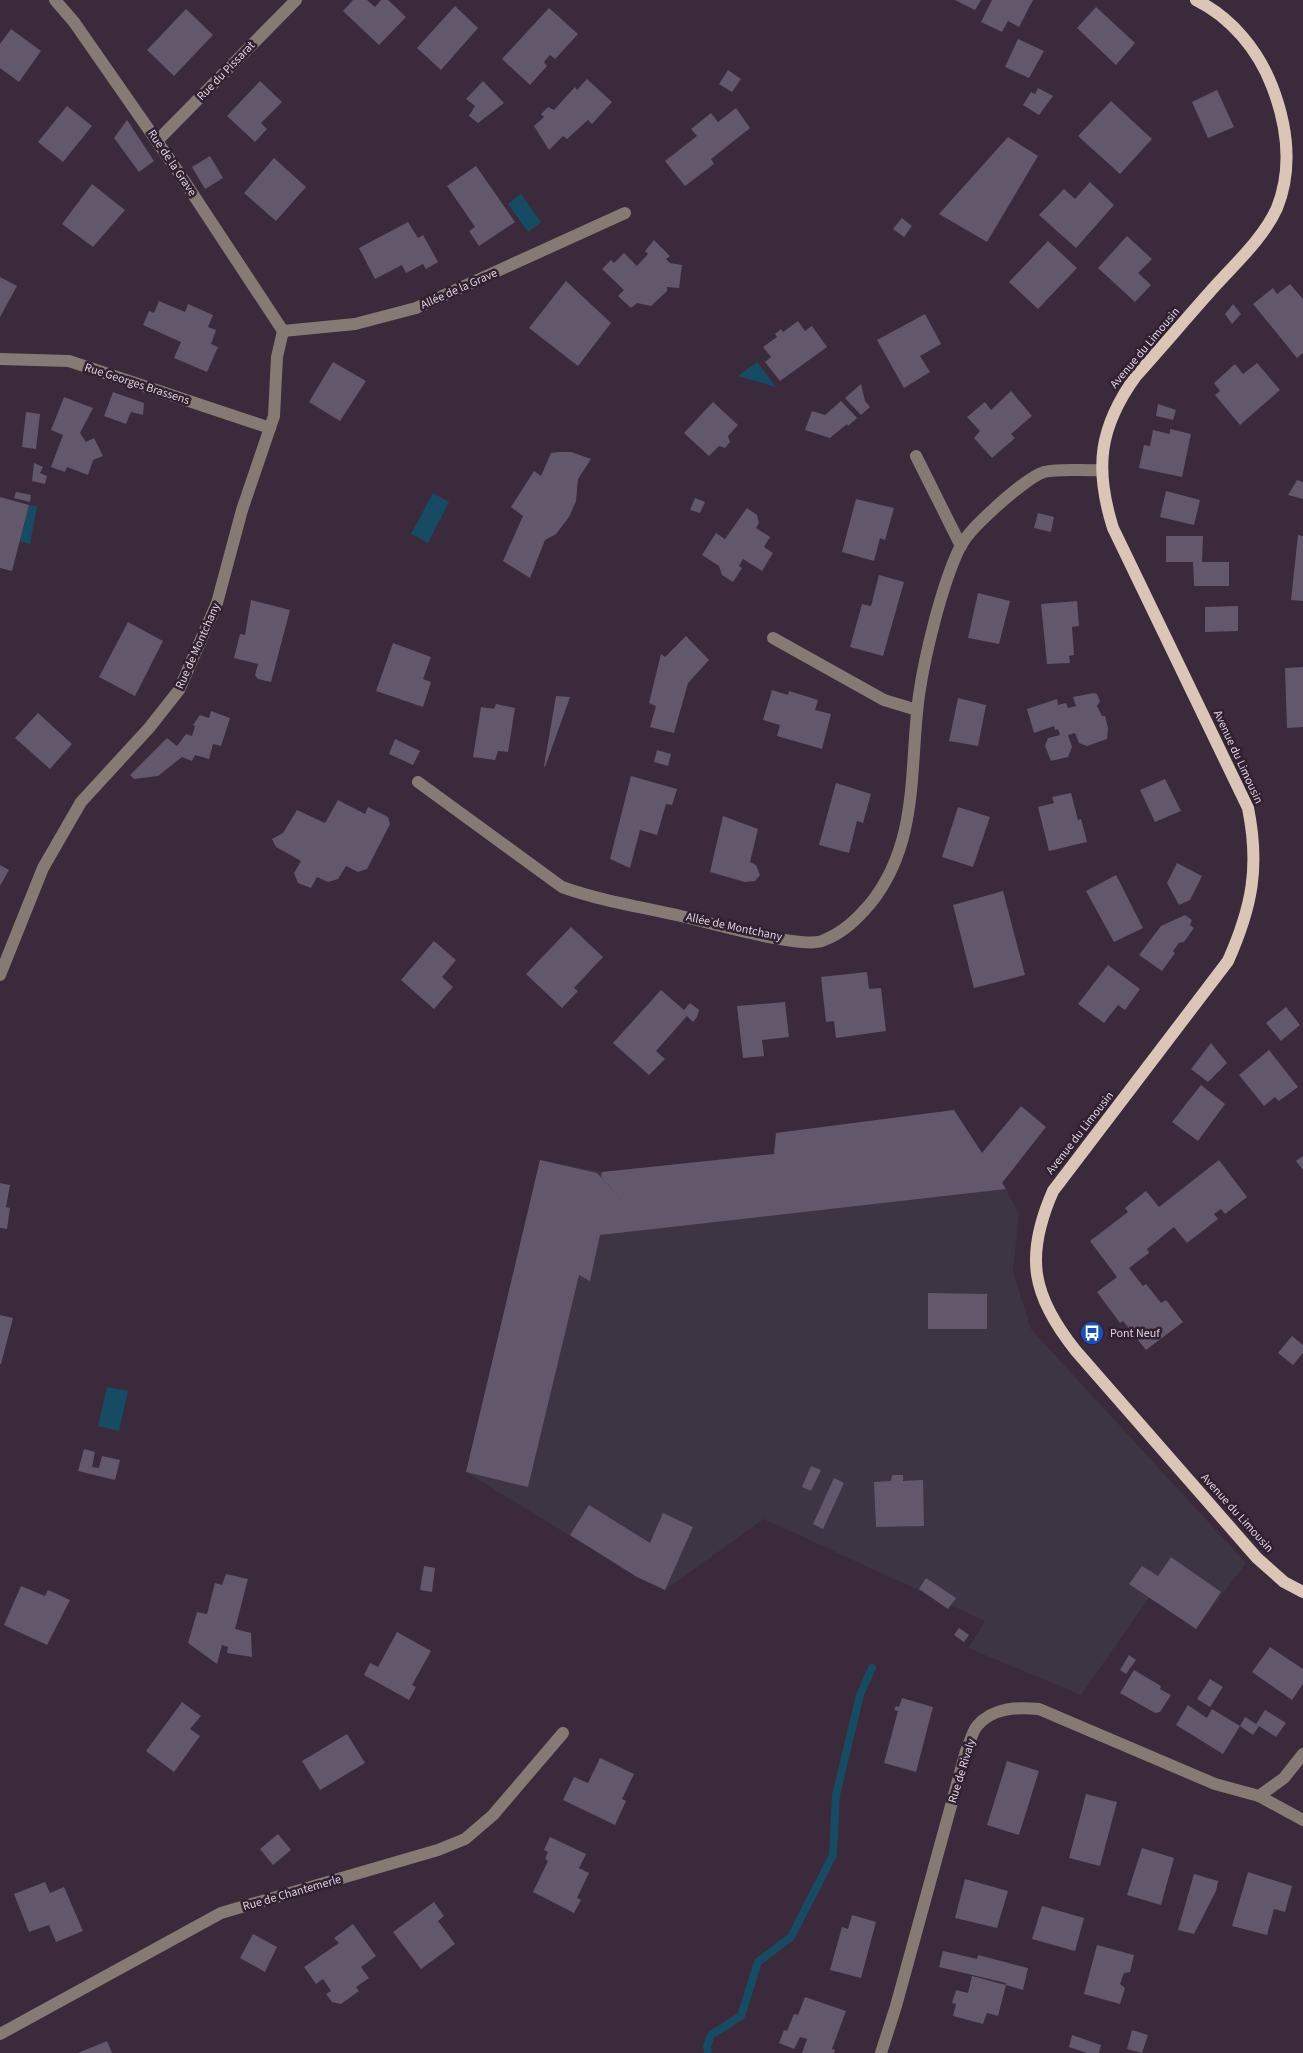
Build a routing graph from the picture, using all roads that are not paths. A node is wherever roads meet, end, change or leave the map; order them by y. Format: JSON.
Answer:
{"nodes":[{"id":1,"x":55,"y":0,"type":"edge"},
{"id":2,"x":296,"y":0,"type":"edge"},
{"id":3,"x":1196,"y":0,"type":"edge"},
{"id":4,"x":157,"y":141,"type":"junction"},
{"id":5,"x":625,"y":213,"type":"dead end"},
{"id":6,"x":283,"y":331,"type":"junction"},
{"id":7,"x":0,"y":359,"type":"edge"},
{"id":8,"x":270,"y":428,"type":"junction"},
{"id":9,"x":916,"y":456,"type":"dead end"},
{"id":10,"x":1101,"y":470,"type":"junction"},
{"id":11,"x":961,"y":546,"type":"junction"},
{"id":12,"x":773,"y":638,"type":"dead end"},
{"id":13,"x":917,"y":710,"type":"junction"},
{"id":14,"x":418,"y":782,"type":"dead end"},
{"id":15,"x":0,"y":975,"type":"edge"},
{"id":16,"x":1303,"y":1592,"type":"edge"},
{"id":17,"x":562,"y":1733,"type":"dead end"},
{"id":18,"x":1303,"y":1754,"type":"edge"},
{"id":19,"x":1259,"y":1796,"type":"junction"},
{"id":20,"x":1303,"y":1820,"type":"edge"},
{"id":21,"x":0,"y":2034,"type":"edge"},
{"id":22,"x":881,"y":2053,"type":"edge"}],
"edges":[{"from":1,"to":4,"type":"street","name":"Rue de la Grave"},
{"from":2,"to":4,"type":"street","name":"Rue du Pissarat"},
{"from":3,"to":10,"type":"main road","name":"Avenue du Limousin"},
{"from":4,"to":6,"type":"street","name":"Rue de la Grave"},
{"from":5,"to":6,"type":"street","name":"Allée de la Grave"},
{"from":6,"to":8,"type":"street","name":"Rue de Montchany"},
{"from":7,"to":8,"type":"street","name":"Rue Georges Brassens"},
{"from":8,"to":15,"type":"street","name":"Rue de Montchany"},
{"from":9,"to":11,"type":"street"},
{"from":10,"to":11,"type":"street","name":"Allée de Montchany"},
{"from":10,"to":16,"type":"main road","name":"Avenue du Limousin"},
{"from":11,"to":13,"type":"street","name":"Allée de Montchany"},
{"from":12,"to":13,"type":"street"},
{"from":13,"to":14,"type":"street","name":"Allée de Montchany"},
{"from":17,"to":21,"type":"street","name":"Rue de Chantemerle"},
{"from":18,"to":19,"type":"street"},
{"from":19,"to":20,"type":"street","name":"Rue de Rivaly"},
{"from":19,"to":22,"type":"street","name":"Rue de Rivaly"}]}
